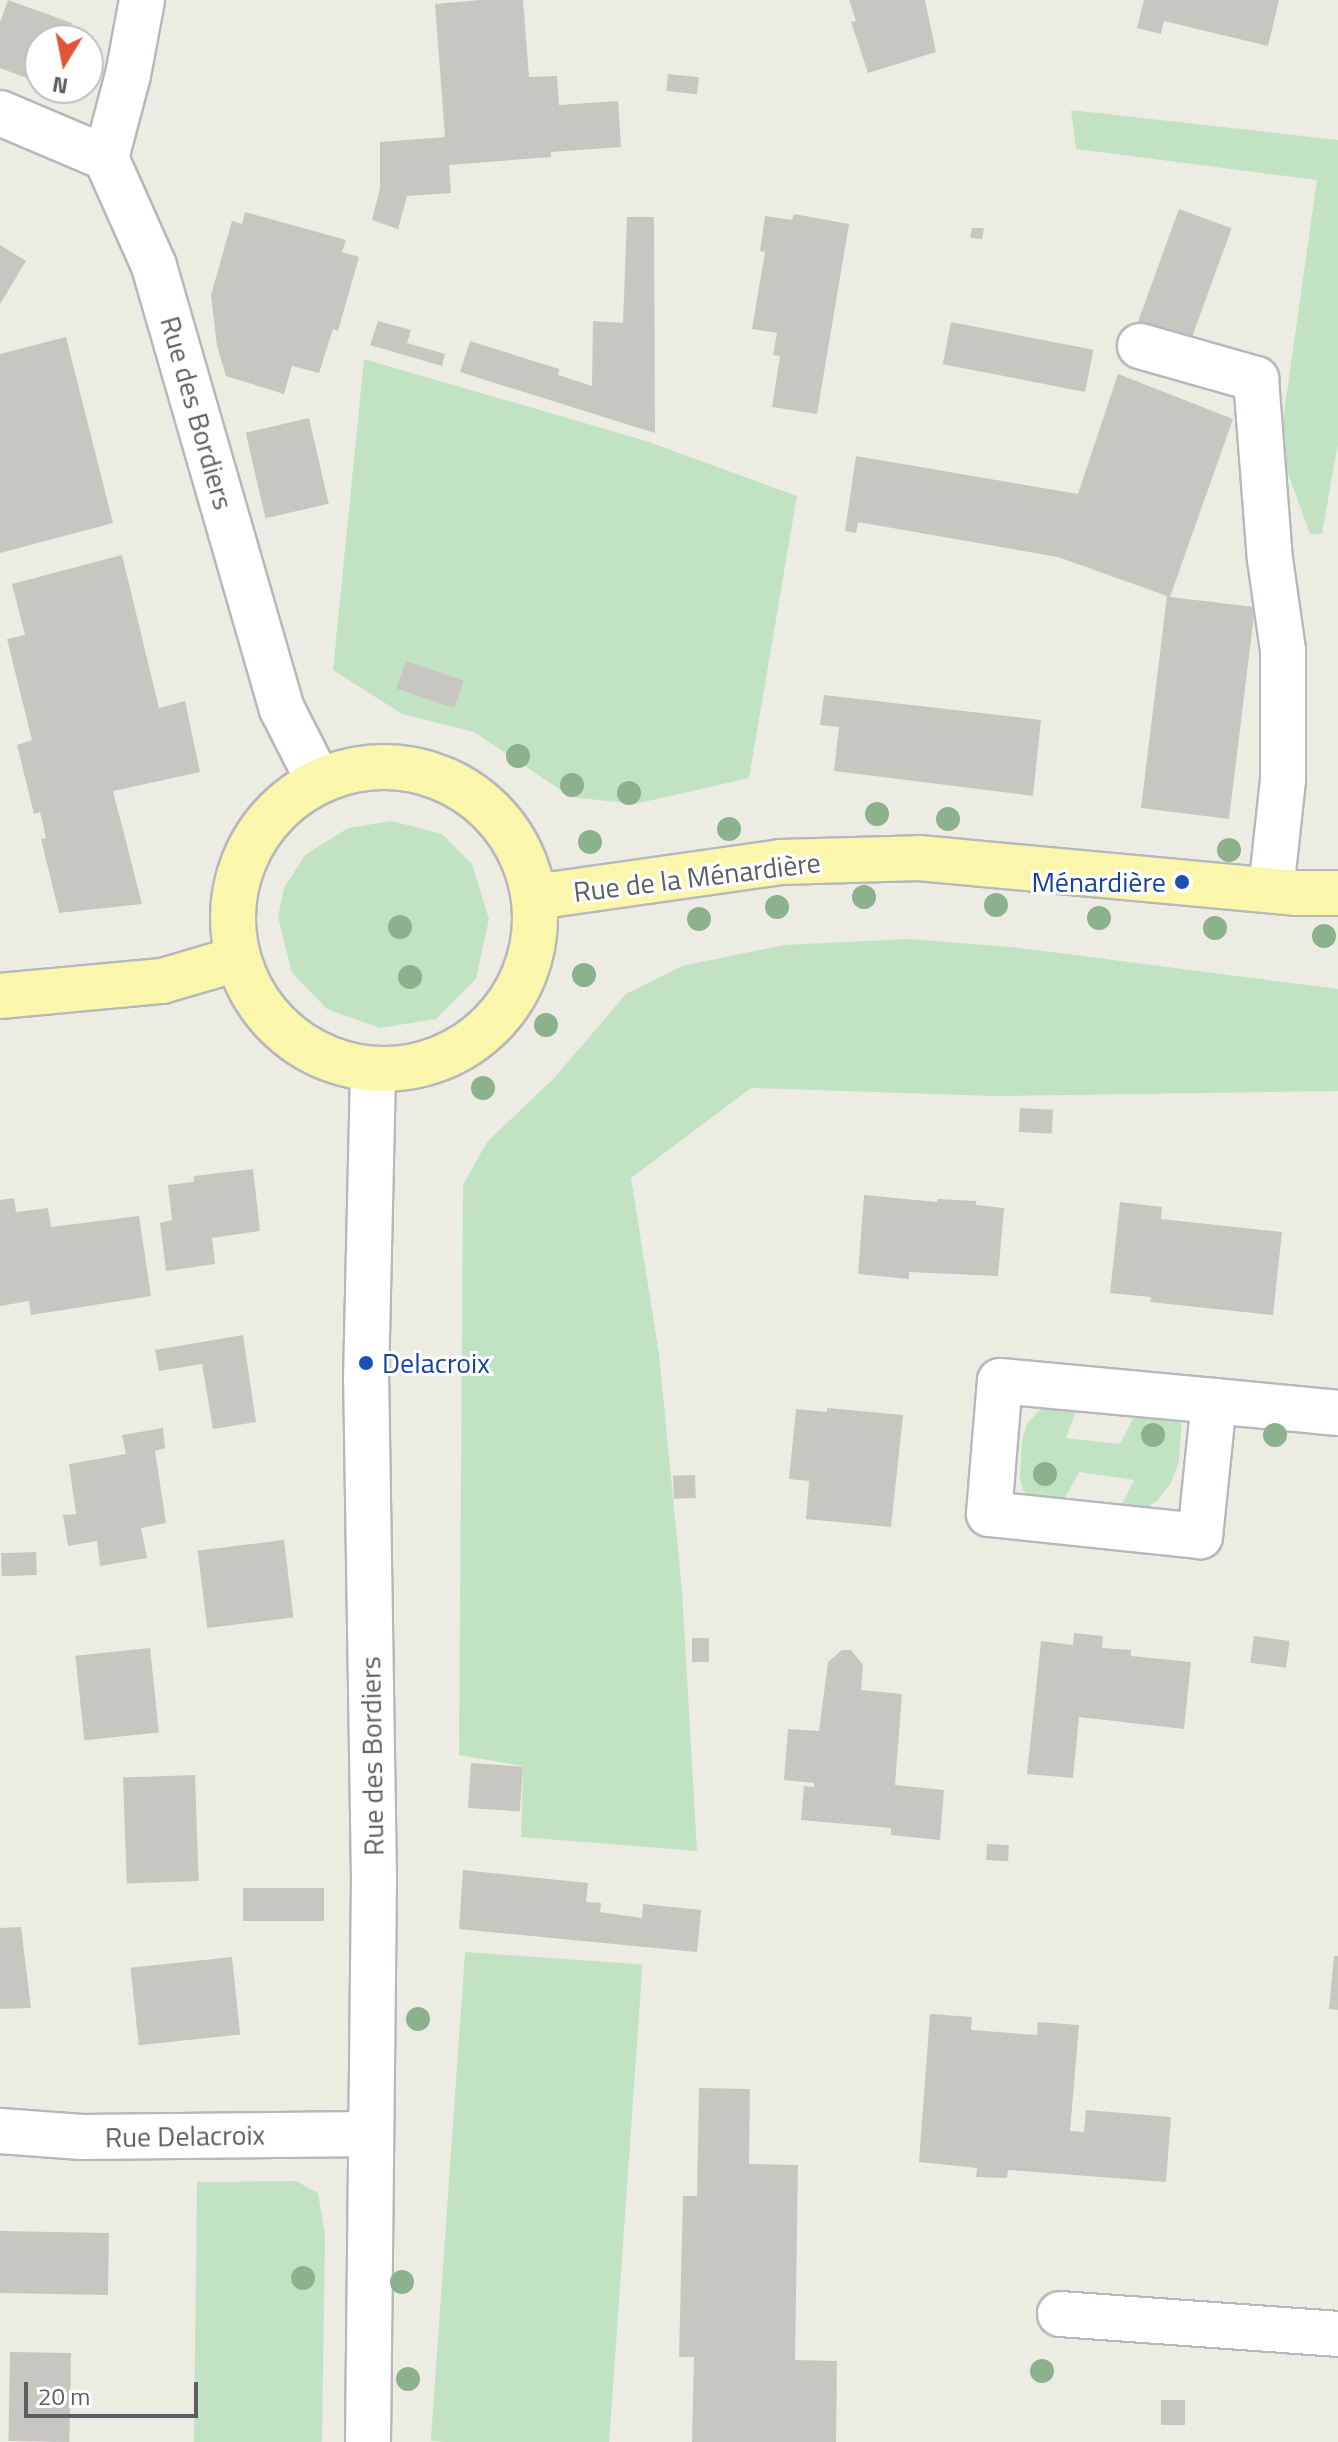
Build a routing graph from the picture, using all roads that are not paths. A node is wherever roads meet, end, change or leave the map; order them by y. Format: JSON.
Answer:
{"nodes":[{"id":1,"x":142,"y":0,"type":"edge"},
{"id":2,"x":0,"y":113,"type":"edge"},
{"id":3,"x":106,"y":158,"type":"junction"},
{"id":4,"x":1140,"y":346,"type":"dead end"},
{"id":5,"x":318,"y":780,"type":"junction"},
{"id":6,"x":1271,"y":890,"type":"junction"},
{"id":7,"x":1338,"y":893,"type":"edge"},
{"id":8,"x":535,"y":897,"type":"junction"},
{"id":9,"x":237,"y":959,"type":"junction"},
{"id":10,"x":0,"y":996,"type":"edge"},
{"id":11,"x":373,"y":1069,"type":"junction"},
{"id":12,"x":1214,"y":1401,"type":"junction"},
{"id":13,"x":1338,"y":1413,"type":"edge"},
{"id":14,"x":0,"y":2131,"type":"edge"},
{"id":15,"x":371,"y":2134,"type":"junction"},
{"id":16,"x":1060,"y":2314,"type":"dead end"},
{"id":17,"x":1338,"y":2334,"type":"edge"},
{"id":18,"x":368,"y":2442,"type":"edge"}],
"edges":[{"from":1,"to":3,"type":"street"},
{"from":2,"to":3,"type":"street"},
{"from":3,"to":5,"type":"street","name":"Rue des Bordiers"},
{"from":4,"to":6,"type":"street"},
{"from":5,"to":8,"type":"main road"},
{"from":5,"to":9,"type":"main road"},
{"from":6,"to":7,"type":"main road","name":"Rue de la Ménardière"},
{"from":6,"to":8,"type":"main road","name":"Rue de la Ménardière"},
{"from":8,"to":11,"type":"main road"},
{"from":9,"to":10,"type":"main road"},
{"from":9,"to":11,"type":"main road"},
{"from":11,"to":15,"type":"street","name":"Rue des Bordiers"},
{"from":12,"to":12,"type":"street"},
{"from":12,"to":13,"type":"street"},
{"from":14,"to":15,"type":"street","name":"Rue Delacroix"},
{"from":15,"to":18,"type":"street","name":"Rue des Bordiers"},
{"from":16,"to":17,"type":"street"}]}
